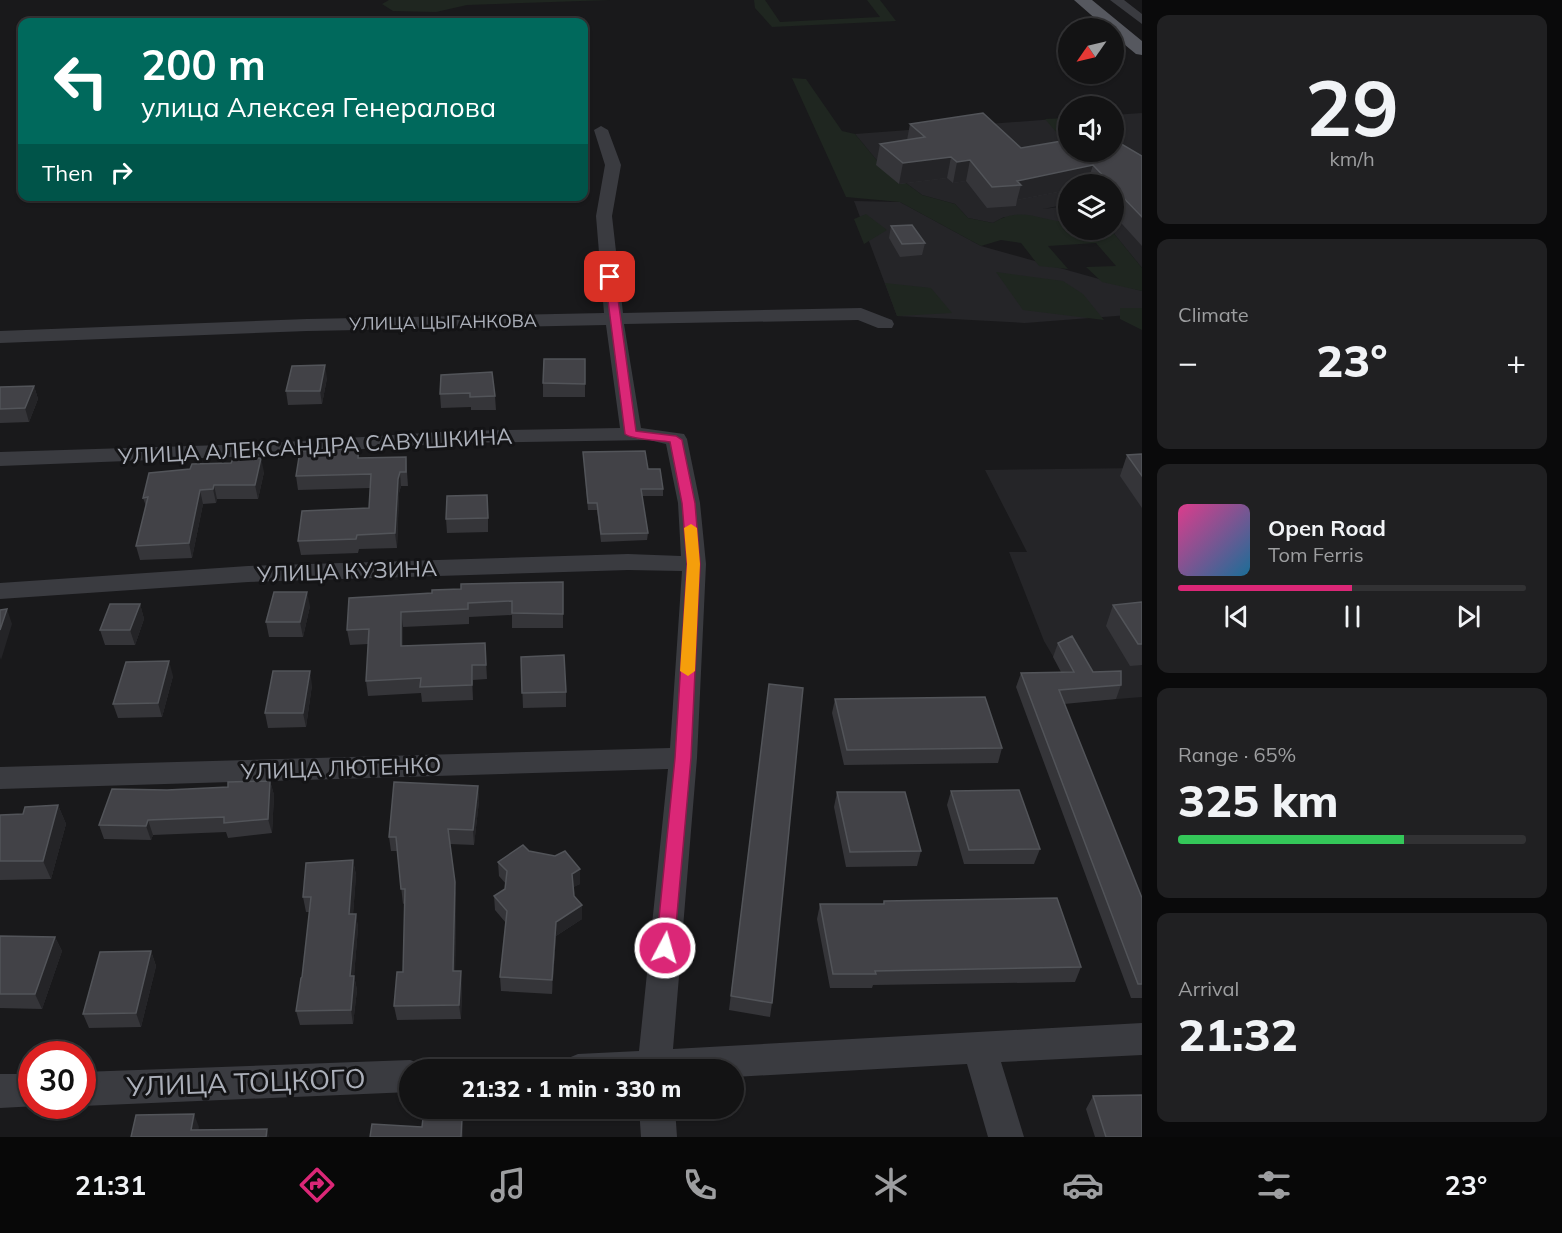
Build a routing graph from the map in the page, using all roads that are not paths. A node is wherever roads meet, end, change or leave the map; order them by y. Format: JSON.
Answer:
{"nodes":[{"id":1,"x":1082,"y":0,"type":"edge"},
{"id":2,"x":1116,"y":0,"type":"edge"},
{"id":3,"x":1142,"y":20,"type":"edge"},
{"id":4,"x":1142,"y":50,"type":"edge"},
{"id":5,"x":601,"y":130,"type":"dead end"},
{"id":6,"x":614,"y":318,"type":"junction"},
{"id":7,"x":885,"y":324,"type":"dead end"},
{"id":8,"x":0,"y":336,"type":"edge"},
{"id":9,"x":631,"y":434,"type":"junction"},
{"id":10,"x":0,"y":459,"type":"edge"},
{"id":11,"x":693,"y":564,"type":"junction"},
{"id":12,"x":0,"y":591,"type":"edge"},
{"id":13,"x":683,"y":758,"type":"junction"},
{"id":14,"x":0,"y":778,"type":"edge"},
{"id":15,"x":1142,"y":1039,"type":"edge"},
{"id":16,"x":981,"y":1049,"type":"junction"},
{"id":17,"x":655,"y":1059,"type":"edge"},
{"id":18,"x":744,"y":1063,"type":"edge"},
{"id":19,"x":399,"y":1076,"type":"edge"},
{"id":20,"x":96,"y":1088,"type":"edge"},
{"id":21,"x":18,"y":1090,"type":"edge"},
{"id":22,"x":0,"y":1091,"type":"edge"},
{"id":23,"x":658,"y":1119,"type":"edge"},
{"id":24,"x":659,"y":1137,"type":"edge"},
{"id":25,"x":1006,"y":1137,"type":"edge"}],
"edges":[{"from":1,"to":4,"type":"main road"},
{"from":2,"to":3,"type":"street"},
{"from":5,"to":6,"type":"street"},
{"from":6,"to":7,"type":"street","name":"УЛИЦА ЦЫГАНКОВА"},
{"from":6,"to":8,"type":"street","name":"УЛИЦА ЦЫГАНКОВА"},
{"from":6,"to":9,"type":"street"},
{"from":9,"to":10,"type":"street","name":"УЛИЦА АЛЕКСАНДРА САВУШКИНА"},
{"from":9,"to":11,"type":"street","name":"УЛИЦА АЛЕКСАНДРА САВУШКИНА"},
{"from":11,"to":12,"type":"street","name":"УЛИЦА КУЗИНА"},
{"from":11,"to":13,"type":"street"},
{"from":13,"to":14,"type":"street","name":"УЛИЦА ЛЮТЕНКО"},
{"from":13,"to":17,"type":"street"},
{"from":15,"to":16,"type":"street"},
{"from":16,"to":18,"type":"street"},
{"from":16,"to":25,"type":"street"},
{"from":19,"to":20,"type":"street","name":"УЛИЦА ТОЦКОГО"},
{"from":21,"to":22,"type":"street"},
{"from":23,"to":24,"type":"street"}]}
